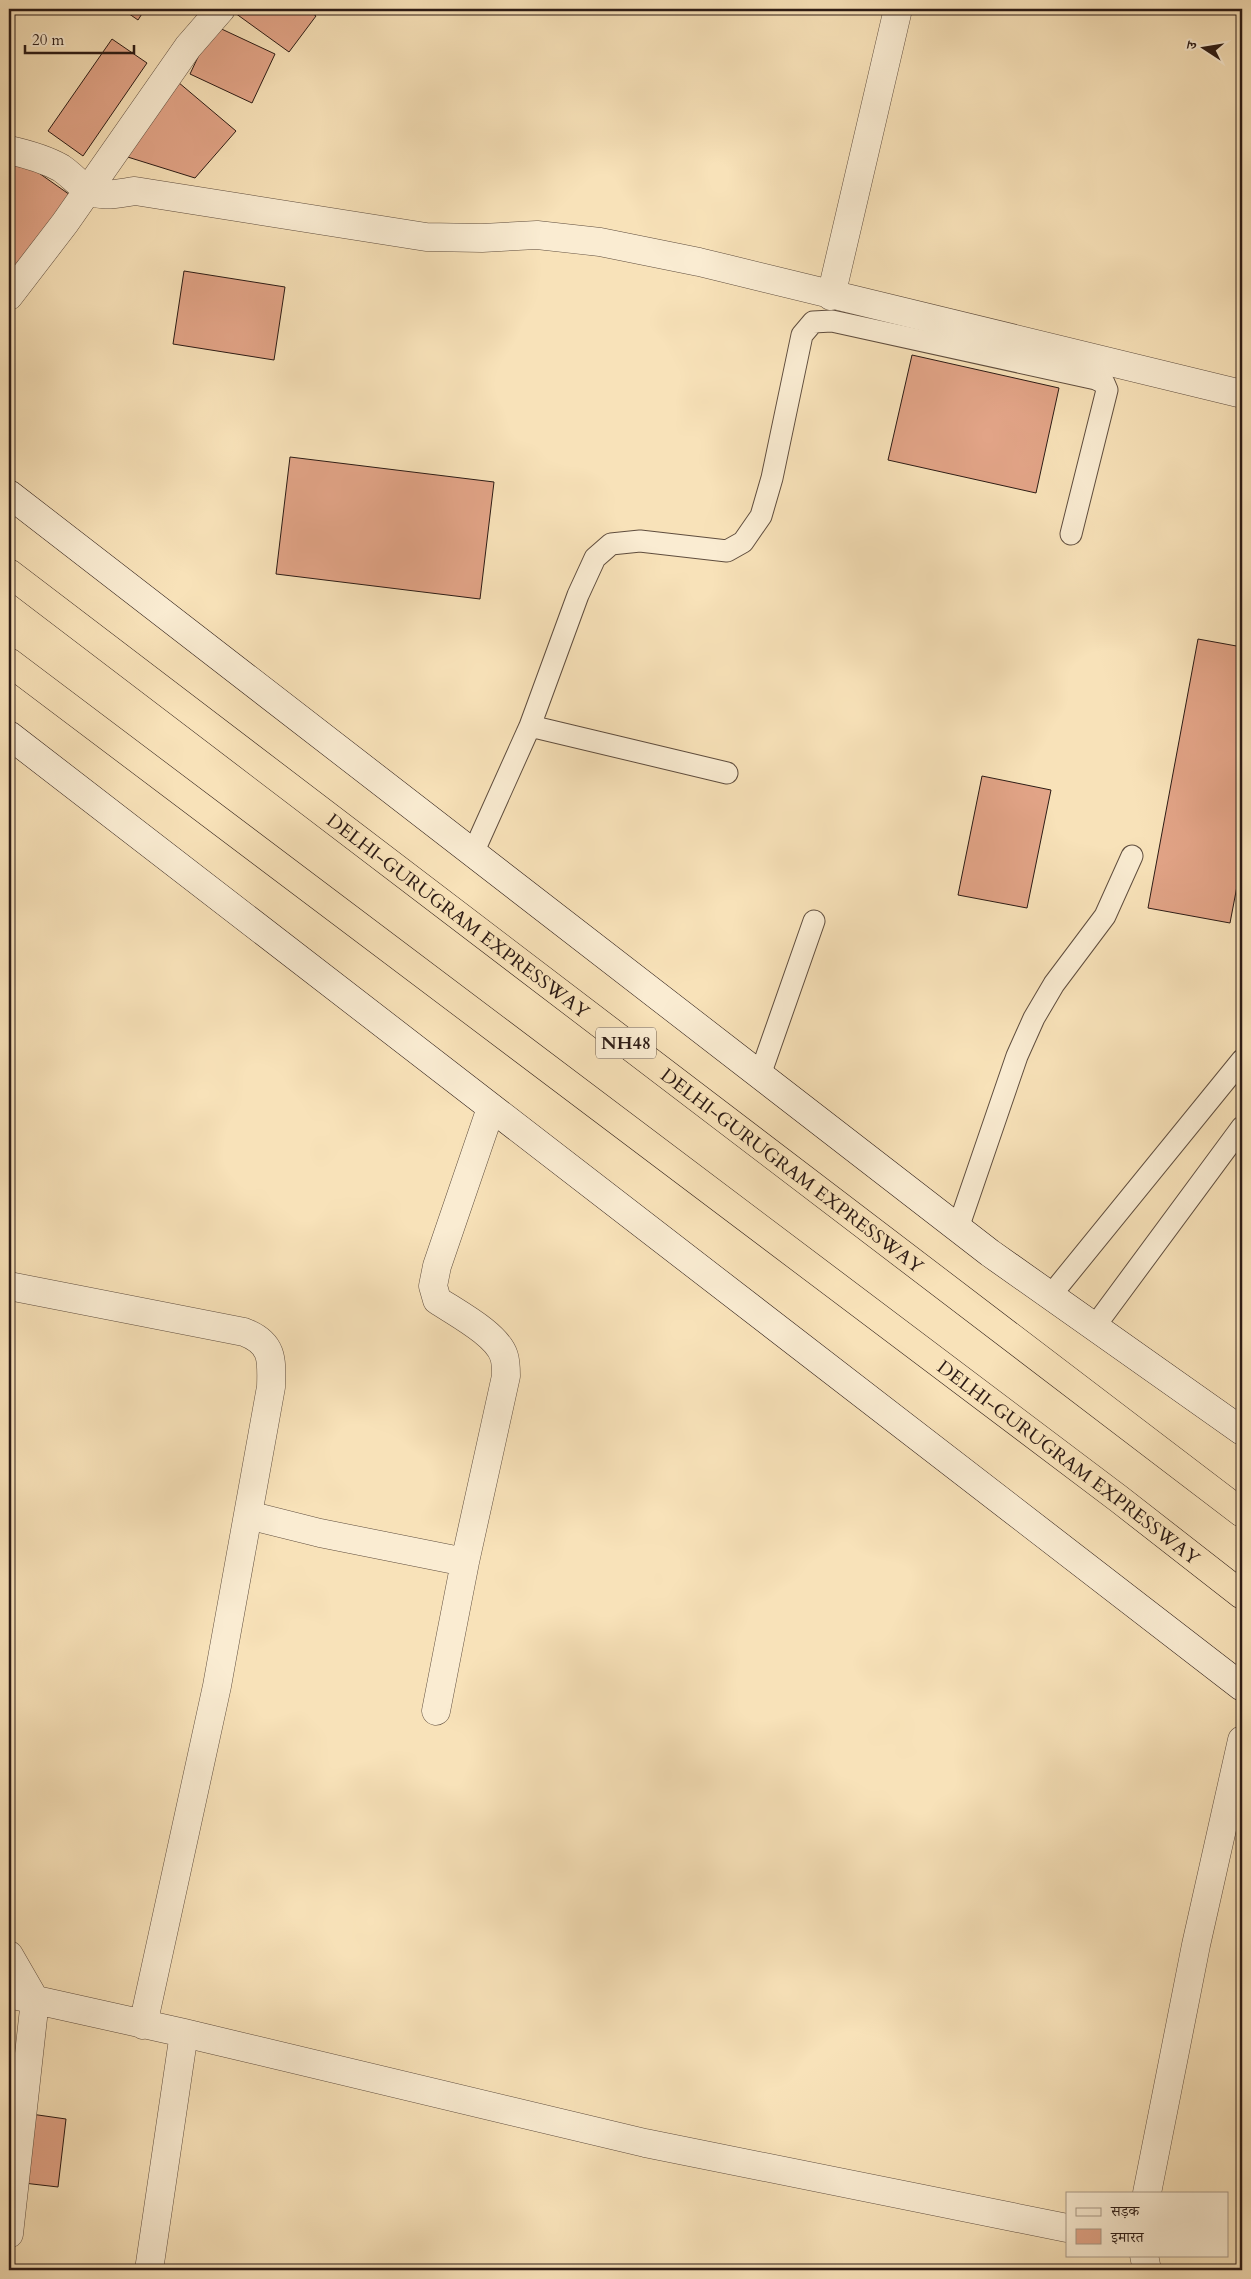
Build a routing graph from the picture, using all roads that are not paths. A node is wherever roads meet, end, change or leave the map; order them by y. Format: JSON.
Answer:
{"nodes":[{"id":1,"x":221,"y":9,"type":"edge"},
{"id":2,"x":898,"y":9,"type":"edge"},
{"id":3,"x":9,"y":150,"type":"edge"},
{"id":4,"x":88,"y":190,"type":"junction"},
{"id":5,"x":9,"y":296,"type":"edge"},
{"id":6,"x":831,"y":296,"type":"junction"},
{"id":7,"x":1242,"y":394,"type":"edge"},
{"id":8,"x":9,"y":494,"type":"edge"},
{"id":9,"x":1072,"y":534,"type":"dead end"},
{"id":10,"x":9,"y":573,"type":"edge"},
{"id":11,"x":9,"y":662,"type":"edge"},
{"id":12,"x":530,"y":726,"type":"junction"},
{"id":13,"x":9,"y":735,"type":"edge"},
{"id":14,"x":727,"y":773,"type":"dead end"},
{"id":15,"x":473,"y":853,"type":"junction"},
{"id":16,"x":1132,"y":856,"type":"dead end"},
{"id":17,"x":814,"y":921,"type":"dead end"},
{"id":18,"x":1242,"y":1060,"type":"edge"},
{"id":19,"x":760,"y":1075,"type":"junction"},
{"id":20,"x":491,"y":1108,"type":"junction"},
{"id":21,"x":1242,"y":1127,"type":"edge"},
{"id":22,"x":958,"y":1228,"type":"junction"},
{"id":23,"x":9,"y":1286,"type":"edge"},
{"id":24,"x":1051,"y":1295,"type":"junction"},
{"id":25,"x":1095,"y":1326,"type":"junction"},
{"id":26,"x":1242,"y":1431,"type":"edge"},
{"id":27,"x":1242,"y":1513,"type":"edge"},
{"id":28,"x":248,"y":1515,"type":"junction"},
{"id":29,"x":466,"y":1562,"type":"junction"},
{"id":30,"x":1242,"y":1595,"type":"edge"},
{"id":31,"x":1242,"y":1687,"type":"edge"},
{"id":32,"x":436,"y":1711,"type":"dead end"},
{"id":33,"x":1242,"y":1740,"type":"edge"},
{"id":34,"x":9,"y":1955,"type":"edge"},
{"id":35,"x":9,"y":1994,"type":"edge"},
{"id":36,"x":35,"y":2000,"type":"junction"},
{"id":37,"x":143,"y":2025,"type":"junction"},
{"id":38,"x":184,"y":2033,"type":"junction"},
{"id":39,"x":1147,"y":2192,"type":"edge"},
{"id":40,"x":1066,"y":2228,"type":"edge"},
{"id":41,"x":9,"y":2234,"type":"edge"},
{"id":42,"x":1144,"y":2256,"type":"edge"},
{"id":43,"x":149,"y":2270,"type":"edge"},
{"id":44,"x":1147,"y":2270,"type":"edge"}],
"edges":[{"from":1,"to":4,"type":"street"},
{"from":2,"to":6,"type":"street"},
{"from":3,"to":4,"type":"street"},
{"from":4,"to":5,"type":"street"},
{"from":4,"to":6,"type":"street"},
{"from":6,"to":7,"type":"street"},
{"from":8,"to":15,"type":"street"},
{"from":9,"to":12,"type":"lane"},
{"from":10,"to":27,"type":"highway","name":"DELHI-GURUGRAM EXPRESSWAY","number":"NH48"},
{"from":11,"to":30,"type":"highway","name":"DELHI-GURUGRAM EXPRESSWAY"},
{"from":12,"to":14,"type":"lane"},
{"from":12,"to":15,"type":"lane"},
{"from":13,"to":20,"type":"street"},
{"from":15,"to":19,"type":"street"},
{"from":16,"to":22,"type":"lane"},
{"from":17,"to":19,"type":"lane"},
{"from":18,"to":24,"type":"lane"},
{"from":19,"to":22,"type":"street"},
{"from":20,"to":29,"type":"street"},
{"from":20,"to":31,"type":"street"},
{"from":21,"to":25,"type":"lane"},
{"from":22,"to":24,"type":"street"},
{"from":23,"to":28,"type":"street"},
{"from":24,"to":25,"type":"street"},
{"from":25,"to":26,"type":"street"},
{"from":28,"to":29,"type":"street"},
{"from":28,"to":37,"type":"street"},
{"from":29,"to":32,"type":"street"},
{"from":33,"to":39,"type":"street"},
{"from":34,"to":36,"type":"street"},
{"from":35,"to":36,"type":"street"},
{"from":36,"to":37,"type":"street"},
{"from":36,"to":41,"type":"street"},
{"from":37,"to":38,"type":"street"},
{"from":38,"to":40,"type":"street"},
{"from":38,"to":43,"type":"street"},
{"from":42,"to":44,"type":"street"}]}
